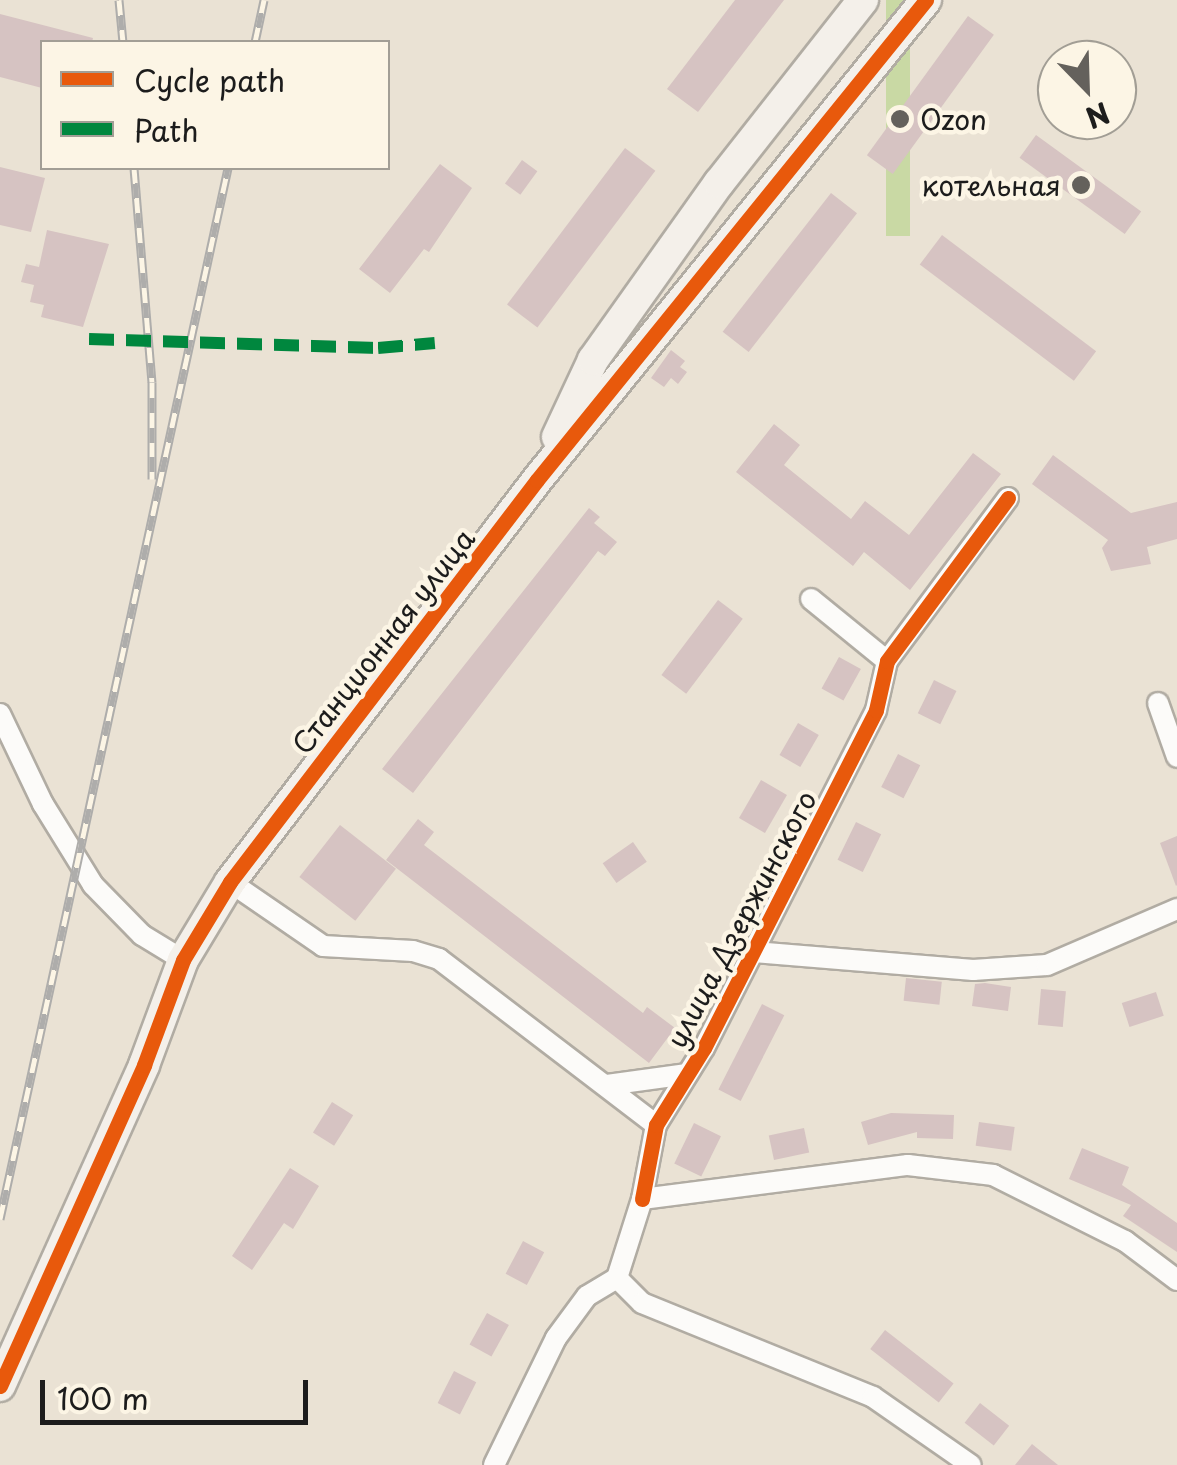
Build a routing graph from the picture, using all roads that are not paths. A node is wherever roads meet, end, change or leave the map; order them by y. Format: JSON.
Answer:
{"nodes":[{"id":1,"x":863,"y":0,"type":"edge"},
{"id":2,"x":926,"y":0,"type":"edge"},
{"id":3,"x":537,"y":480,"type":"junction"},
{"id":4,"x":1008,"y":498,"type":"dead end"},
{"id":5,"x":811,"y":599,"type":"dead end"},
{"id":6,"x":887,"y":661,"type":"junction"},
{"id":7,"x":1158,"y":703,"type":"dead end"},
{"id":8,"x":0,"y":714,"type":"edge"},
{"id":9,"x":1177,"y":757,"type":"edge"},
{"id":10,"x":230,"y":882,"type":"junction"},
{"id":11,"x":1177,"y":909,"type":"edge"},
{"id":12,"x":754,"y":952,"type":"junction"},
{"id":13,"x":183,"y":960,"type":"junction"},
{"id":14,"x":688,"y":1074,"type":"junction"},
{"id":15,"x":606,"y":1085,"type":"junction"},
{"id":16,"x":656,"y":1125,"type":"junction"},
{"id":17,"x":651,"y":1196,"type":"junction"},
{"id":18,"x":618,"y":1278,"type":"junction"},
{"id":19,"x":1177,"y":1280,"type":"edge"},
{"id":20,"x":0,"y":1386,"type":"edge"},
{"id":21,"x":494,"y":1465,"type":"edge"},
{"id":22,"x":971,"y":1465,"type":"edge"}],
"edges":[{"from":1,"to":3,"type":"street","name":"Станционная улица"},
{"from":2,"to":3,"type":"street","name":"Станционная улица"},
{"from":3,"to":10,"type":"street","name":"Станционная улица"},
{"from":4,"to":6,"type":"street"},
{"from":5,"to":6,"type":"street"},
{"from":6,"to":12,"type":"street","name":"улица Дзержинского"},
{"from":7,"to":9,"type":"street"},
{"from":8,"to":13,"type":"street"},
{"from":10,"to":13,"type":"street","name":"Станционная улица"},
{"from":10,"to":15,"type":"street"},
{"from":11,"to":12,"type":"street"},
{"from":12,"to":14,"type":"street","name":"улица Дзержинского"},
{"from":13,"to":20,"type":"street","name":"Станционная улица"},
{"from":14,"to":15,"type":"street"},
{"from":14,"to":16,"type":"street","name":"улица Дзержинского"},
{"from":15,"to":16,"type":"street"},
{"from":16,"to":17,"type":"street","name":"улица Дзержинского"},
{"from":17,"to":18,"type":"street","name":"улица Дзержинского"},
{"from":17,"to":19,"type":"street"},
{"from":18,"to":21,"type":"street"},
{"from":18,"to":22,"type":"street"}]}
